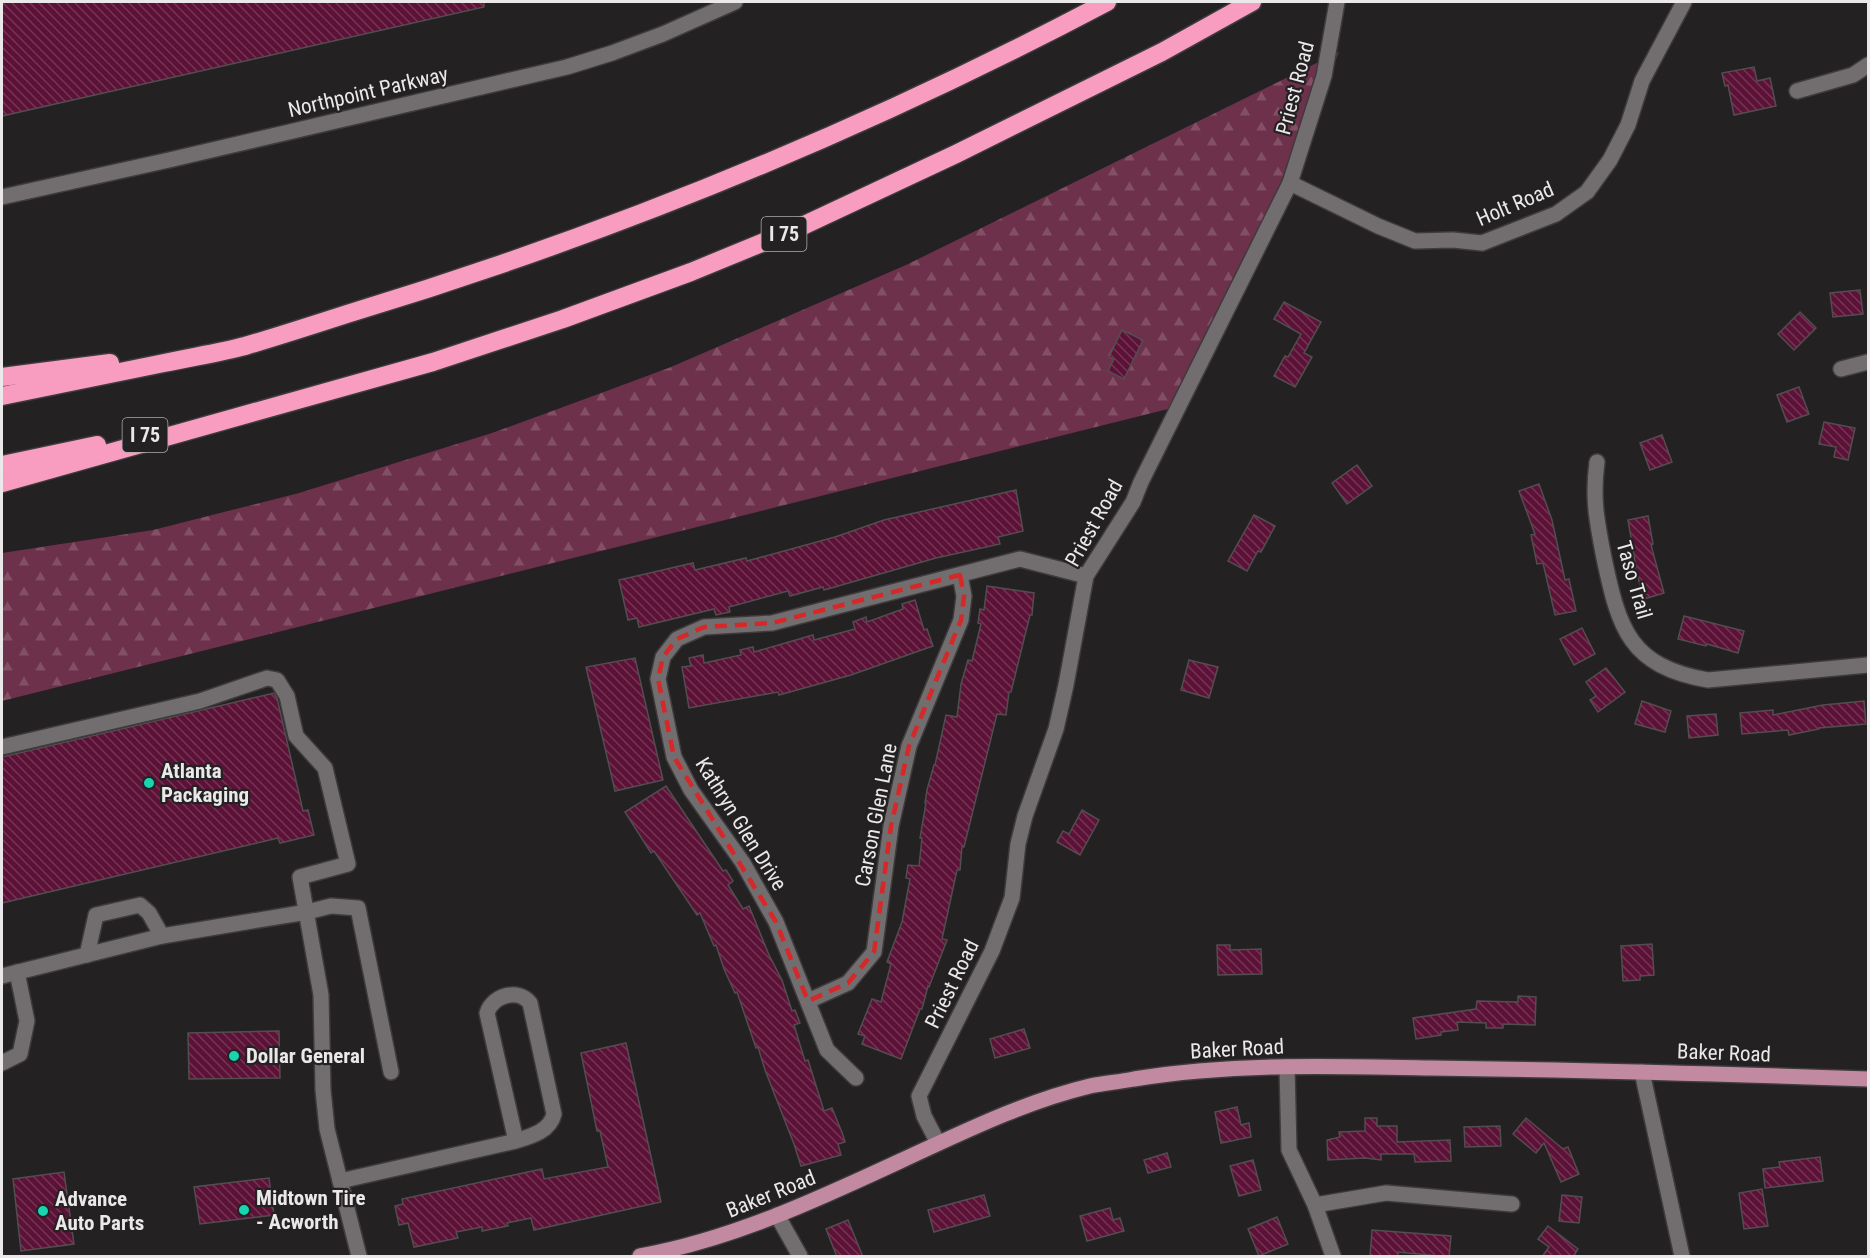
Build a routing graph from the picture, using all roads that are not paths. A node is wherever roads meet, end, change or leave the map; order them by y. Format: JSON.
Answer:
{"nodes":[{"id":1,"x":735,"y":2,"type":"edge"},
{"id":2,"x":1107,"y":2,"type":"edge"},
{"id":3,"x":1252,"y":2,"type":"edge"},
{"id":4,"x":1337,"y":2,"type":"edge"},
{"id":5,"x":1684,"y":2,"type":"edge"},
{"id":6,"x":1869,"y":65,"type":"edge"},
{"id":7,"x":1797,"y":91,"type":"dead end"},
{"id":8,"x":1290,"y":183,"type":"junction"},
{"id":9,"x":2,"y":197,"type":"edge"},
{"id":10,"x":243,"y":346,"type":"junction"},
{"id":11,"x":1869,"y":362,"type":"edge"},
{"id":12,"x":1841,"y":369,"type":"dead end"},
{"id":13,"x":2,"y":377,"type":"edge"},
{"id":14,"x":2,"y":396,"type":"edge"},
{"id":15,"x":289,"y":404,"type":"junction"},
{"id":16,"x":1597,"y":462,"type":"dead end"},
{"id":17,"x":2,"y":465,"type":"edge"},
{"id":18,"x":2,"y":483,"type":"edge"},
{"id":19,"x":960,"y":575,"type":"junction"},
{"id":20,"x":1086,"y":576,"type":"junction"},
{"id":21,"x":1869,"y":665,"type":"edge"},
{"id":22,"x":2,"y":747,"type":"edge"},
{"id":23,"x":307,"y":912,"type":"junction"},
{"id":24,"x":162,"y":936,"type":"junction"},
{"id":25,"x":87,"y":955,"type":"junction"},
{"id":26,"x":17,"y":972,"type":"junction"},
{"id":27,"x":2,"y":976,"type":"edge"},
{"id":28,"x":808,"y":1001,"type":"junction"},
{"id":29,"x":2,"y":1063,"type":"edge"},
{"id":30,"x":1287,"y":1067,"type":"junction"},
{"id":31,"x":392,"y":1072,"type":"dead end"},
{"id":32,"x":1642,"y":1072,"type":"junction"},
{"id":33,"x":856,"y":1077,"type":"dead end"},
{"id":34,"x":1869,"y":1079,"type":"edge"},
{"id":35,"x":516,"y":1140,"type":"junction"},
{"id":36,"x":938,"y":1143,"type":"junction"},
{"id":37,"x":340,"y":1180,"type":"junction"},
{"id":38,"x":1512,"y":1204,"type":"dead end"},
{"id":39,"x":1315,"y":1205,"type":"junction"},
{"id":40,"x":777,"y":1215,"type":"junction"},
{"id":41,"x":666,"y":1254,"type":"edge"},
{"id":42,"x":359,"y":1257,"type":"edge"},
{"id":43,"x":640,"y":1257,"type":"edge"},
{"id":44,"x":800,"y":1257,"type":"edge"},
{"id":45,"x":1333,"y":1257,"type":"edge"},
{"id":46,"x":1682,"y":1257,"type":"edge"}],
"edges":[{"from":1,"to":9,"type":"street","name":"Northpoint Parkway"},
{"from":2,"to":10,"type":"highway"},
{"from":3,"to":15,"type":"highway","number":"I 75"},
{"from":4,"to":8,"type":"street","name":"Priest Road"},
{"from":5,"to":8,"type":"street","name":"Holt Road"},
{"from":6,"to":7,"type":"street"},
{"from":8,"to":20,"type":"street","name":"Priest Road"},
{"from":10,"to":13,"type":"highway"},
{"from":10,"to":14,"type":"highway"},
{"from":11,"to":12,"type":"street"},
{"from":15,"to":17,"type":"highway","number":"I 75"},
{"from":15,"to":18,"type":"highway"},
{"from":16,"to":21,"type":"street","name":"Taso Trail"},
{"from":19,"to":20,"type":"street","name":"Kathryn Glen Drive"},
{"from":19,"to":28,"type":"street","name":"Carson Glen Lane"},
{"from":19,"to":28,"type":"street","name":"Kathryn Glen Drive"},
{"from":20,"to":36,"type":"street","name":"Priest Road"},
{"from":22,"to":23,"type":"street"},
{"from":23,"to":24,"type":"street"},
{"from":23,"to":31,"type":"street"},
{"from":23,"to":37,"type":"street"},
{"from":24,"to":25,"type":"street"},
{"from":24,"to":25,"type":"street"},
{"from":25,"to":26,"type":"street"},
{"from":26,"to":27,"type":"street"},
{"from":26,"to":29,"type":"street"},
{"from":28,"to":33,"type":"street","name":"Kathryn Glen Drive"},
{"from":30,"to":32,"type":"main road","name":"Baker Road"},
{"from":30,"to":36,"type":"main road","name":"Baker Road"},
{"from":30,"to":39,"type":"street"},
{"from":32,"to":34,"type":"main road","name":"Baker Road"},
{"from":32,"to":46,"type":"street"},
{"from":35,"to":35,"type":"street"},
{"from":35,"to":37,"type":"street"},
{"from":36,"to":40,"type":"main road","name":"Baker Road"},
{"from":37,"to":42,"type":"street"},
{"from":38,"to":39,"type":"street"},
{"from":39,"to":45,"type":"street"},
{"from":40,"to":41,"type":"main road","name":"Baker Road"},
{"from":40,"to":44,"type":"street"},
{"from":41,"to":43,"type":"main road","name":"Baker Road"}]}
